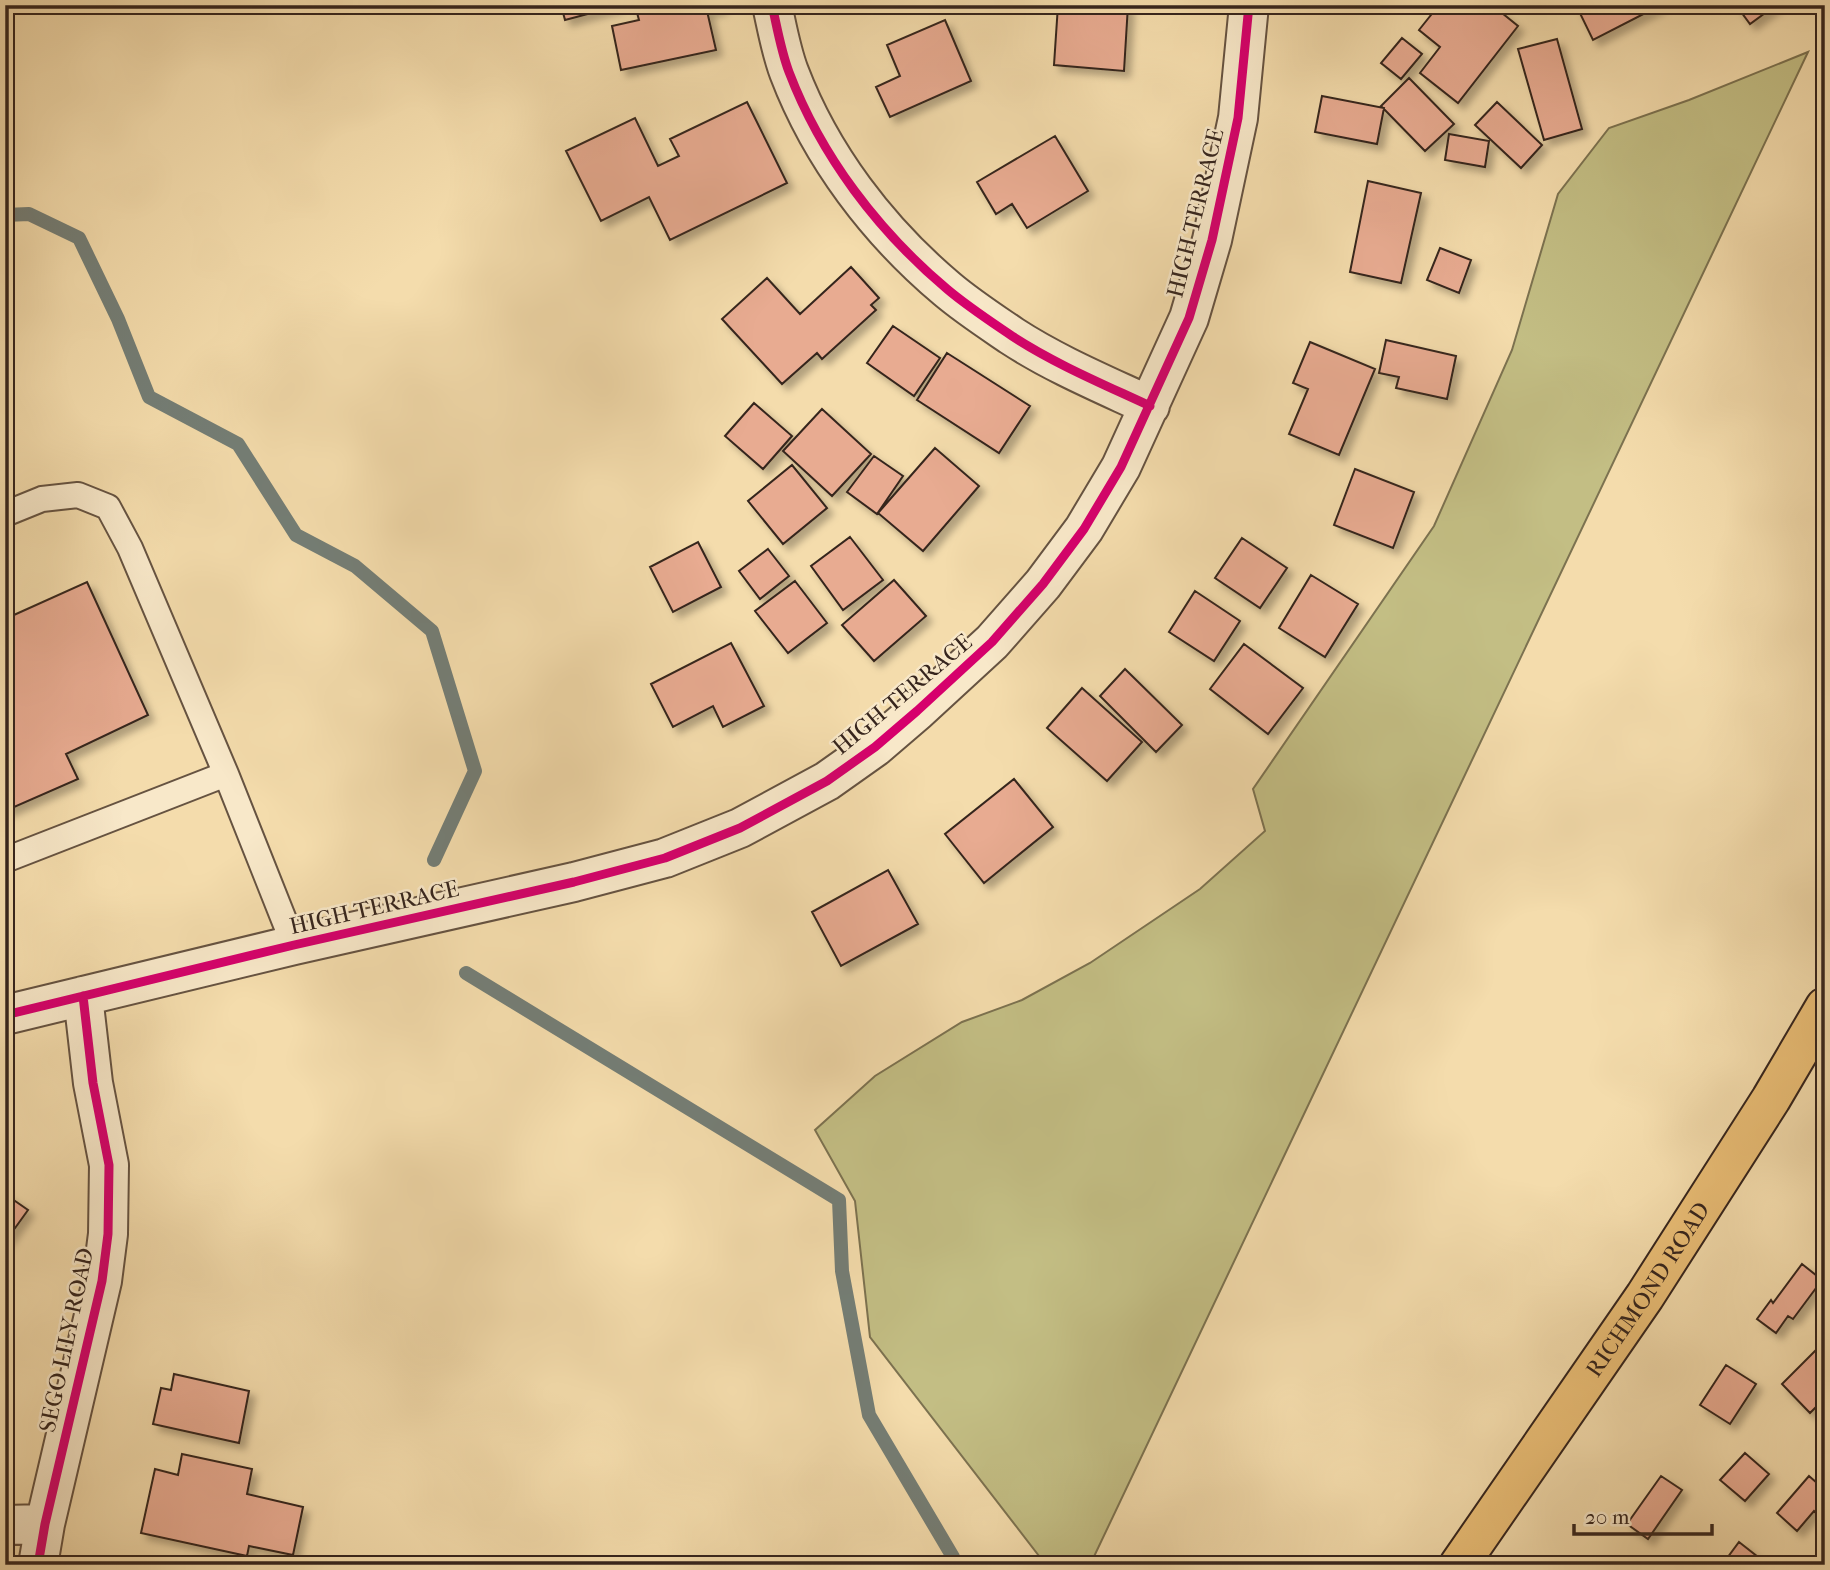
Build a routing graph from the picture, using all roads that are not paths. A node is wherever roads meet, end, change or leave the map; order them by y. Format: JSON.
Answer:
{"nodes":[{"id":1,"x":772,"y":5,"type":"edge"},
{"id":2,"x":1249,"y":5,"type":"edge"},
{"id":3,"x":1150,"y":406,"type":"junction"},
{"id":4,"x":5,"y":514,"type":"edge"},
{"id":5,"x":226,"y":774,"type":"junction"},
{"id":6,"x":5,"y":860,"type":"edge"},
{"id":7,"x":294,"y":945,"type":"junction"},
{"id":8,"x":83,"y":996,"type":"junction"},
{"id":9,"x":1825,"y":1007,"type":"edge"},
{"id":10,"x":5,"y":1016,"type":"edge"},
{"id":11,"x":45,"y":1524,"type":"junction"},
{"id":12,"x":5,"y":1525,"type":"edge"},
{"id":13,"x":38,"y":1565,"type":"edge"},
{"id":14,"x":1459,"y":1565,"type":"edge"}],
"edges":[{"from":1,"to":3,"type":"street"},
{"from":2,"to":3,"type":"street","name":"HIGH TERRACE"},
{"from":3,"to":7,"type":"street","name":"HIGH TERRACE"},
{"from":4,"to":5,"type":"lane"},
{"from":5,"to":6,"type":"lane"},
{"from":5,"to":7,"type":"lane"},
{"from":7,"to":8,"type":"street","name":"HIGH TERRACE"},
{"from":8,"to":10,"type":"street","name":"HIGH TERRACE"},
{"from":8,"to":11,"type":"street","name":"SEGO LILY ROAD"},
{"from":9,"to":14,"type":"highway","name":"RICHMOND ROAD"},
{"from":11,"to":12,"type":"street"},
{"from":11,"to":13,"type":"street","name":"SEGO LILY ROAD"}]}
